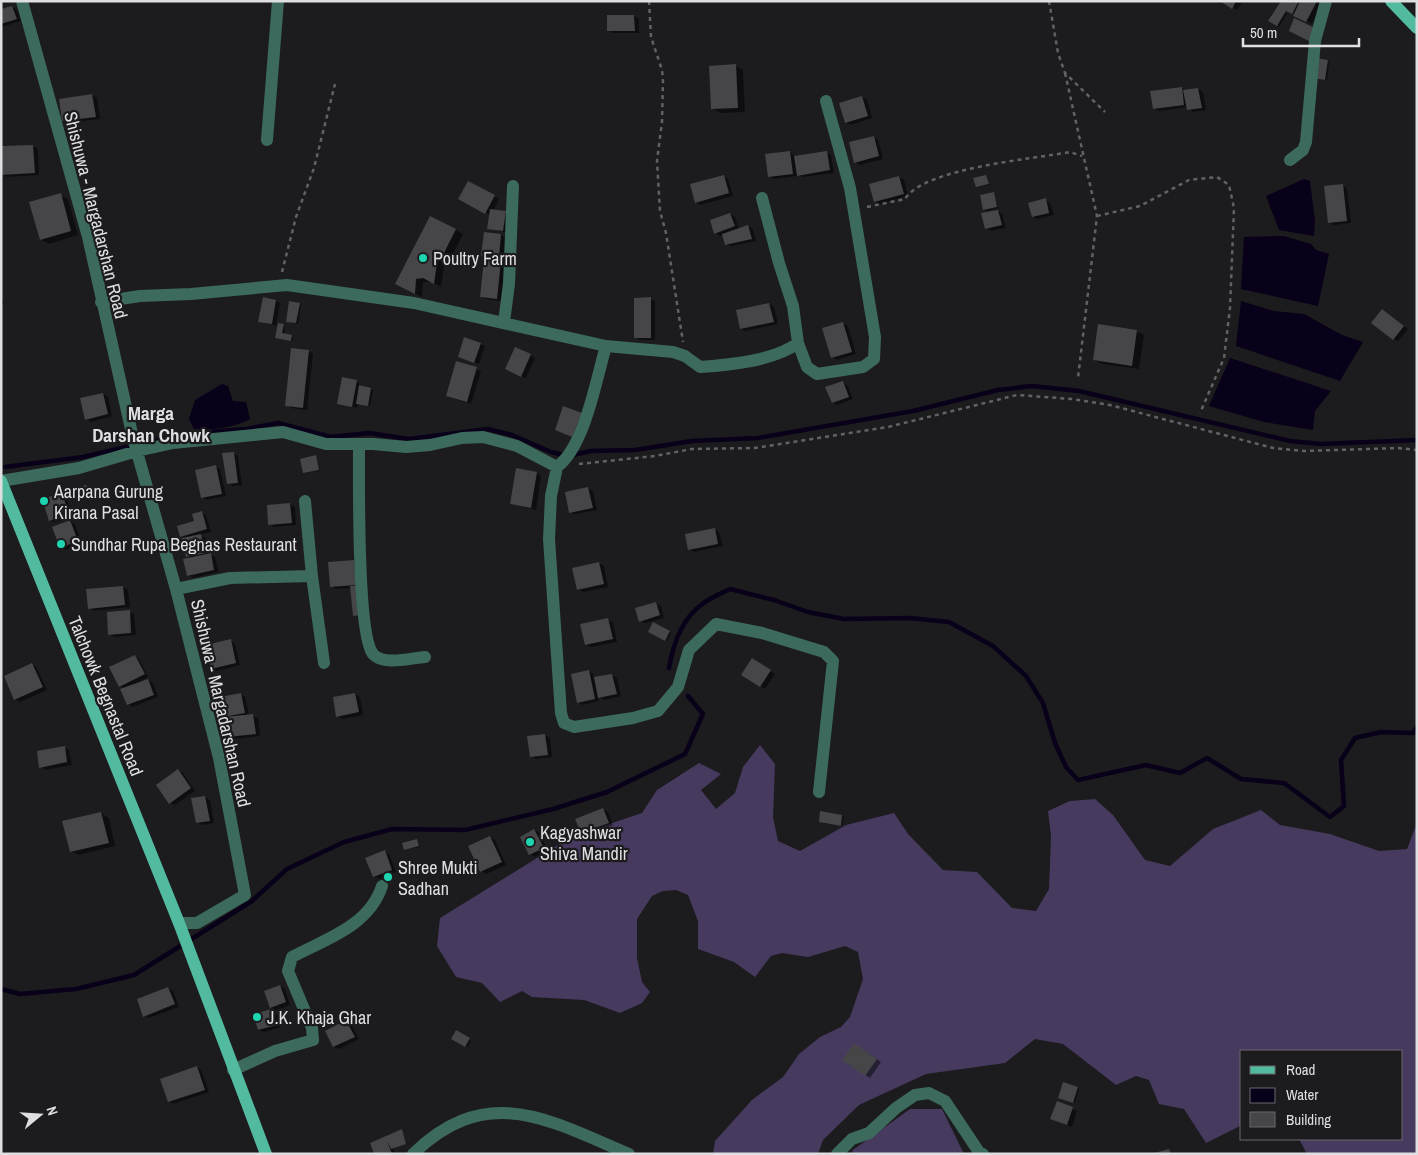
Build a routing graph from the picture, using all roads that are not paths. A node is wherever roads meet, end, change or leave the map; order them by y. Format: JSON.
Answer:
{"nodes":[{"id":1,"x":22,"y":1,"type":"edge"},
{"id":2,"x":278,"y":1,"type":"edge"},
{"id":3,"x":1326,"y":1,"type":"edge"},
{"id":4,"x":1391,"y":1,"type":"edge"},
{"id":5,"x":1417,"y":28,"type":"edge"},
{"id":6,"x":826,"y":101,"type":"dead end"},
{"id":7,"x":267,"y":140,"type":"dead end"},
{"id":8,"x":1290,"y":160,"type":"dead end"},
{"id":9,"x":513,"y":186,"type":"dead end"},
{"id":10,"x":762,"y":198,"type":"dead end"},
{"id":11,"x":101,"y":302,"type":"junction"},
{"id":12,"x":504,"y":322,"type":"junction"},
{"id":13,"x":798,"y":343,"type":"junction"},
{"id":14,"x":606,"y":346,"type":"junction"},
{"id":15,"x":358,"y":445,"type":"junction"},
{"id":16,"x":137,"y":451,"type":"junction"},
{"id":17,"x":561,"y":464,"type":"junction"},
{"id":18,"x":1,"y":481,"type":"edge"},
{"id":19,"x":305,"y":501,"type":"dead end"},
{"id":20,"x":312,"y":576,"type":"junction"},
{"id":21,"x":176,"y":589,"type":"junction"},
{"id":22,"x":425,"y":657,"type":"dead end"},
{"id":23,"x":324,"y":664,"type":"dead end"},
{"id":24,"x":819,"y":792,"type":"dead end"},
{"id":25,"x":382,"y":886,"type":"dead end"},
{"id":26,"x":179,"y":923,"type":"junction"},
{"id":27,"x":233,"y":1070,"type":"junction"},
{"id":28,"x":266,"y":1154,"type":"edge"},
{"id":29,"x":413,"y":1154,"type":"edge"},
{"id":30,"x":629,"y":1154,"type":"edge"},
{"id":31,"x":837,"y":1154,"type":"edge"},
{"id":32,"x":983,"y":1154,"type":"edge"}],
"edges":[{"from":1,"to":11,"type":"street","name":"Shishuwa - Margadarshan Road"},
{"from":2,"to":7,"type":"street"},
{"from":3,"to":8,"type":"street"},
{"from":4,"to":5,"type":"main road"},
{"from":6,"to":13,"type":"street"},
{"from":9,"to":12,"type":"street"},
{"from":10,"to":13,"type":"street"},
{"from":11,"to":12,"type":"street"},
{"from":11,"to":16,"type":"street","name":"Shishuwa - Margadarshan Road"},
{"from":12,"to":14,"type":"street"},
{"from":13,"to":14,"type":"street"},
{"from":14,"to":17,"type":"street"},
{"from":15,"to":16,"type":"street"},
{"from":15,"to":17,"type":"street"},
{"from":15,"to":22,"type":"street"},
{"from":16,"to":18,"type":"street"},
{"from":16,"to":21,"type":"street","name":"Shishuwa - Margadarshan Road"},
{"from":17,"to":24,"type":"street"},
{"from":18,"to":26,"type":"main road","name":"Talchowk Begnastal Road"},
{"from":19,"to":20,"type":"street"},
{"from":20,"to":21,"type":"street"},
{"from":20,"to":23,"type":"street"},
{"from":21,"to":26,"type":"street","name":"Shishuwa - Margadarshan Road"},
{"from":25,"to":27,"type":"street"},
{"from":26,"to":27,"type":"main road","name":"Talchowk Begnastal Road"},
{"from":27,"to":28,"type":"main road"},
{"from":29,"to":30,"type":"street"},
{"from":31,"to":32,"type":"street"}]}
